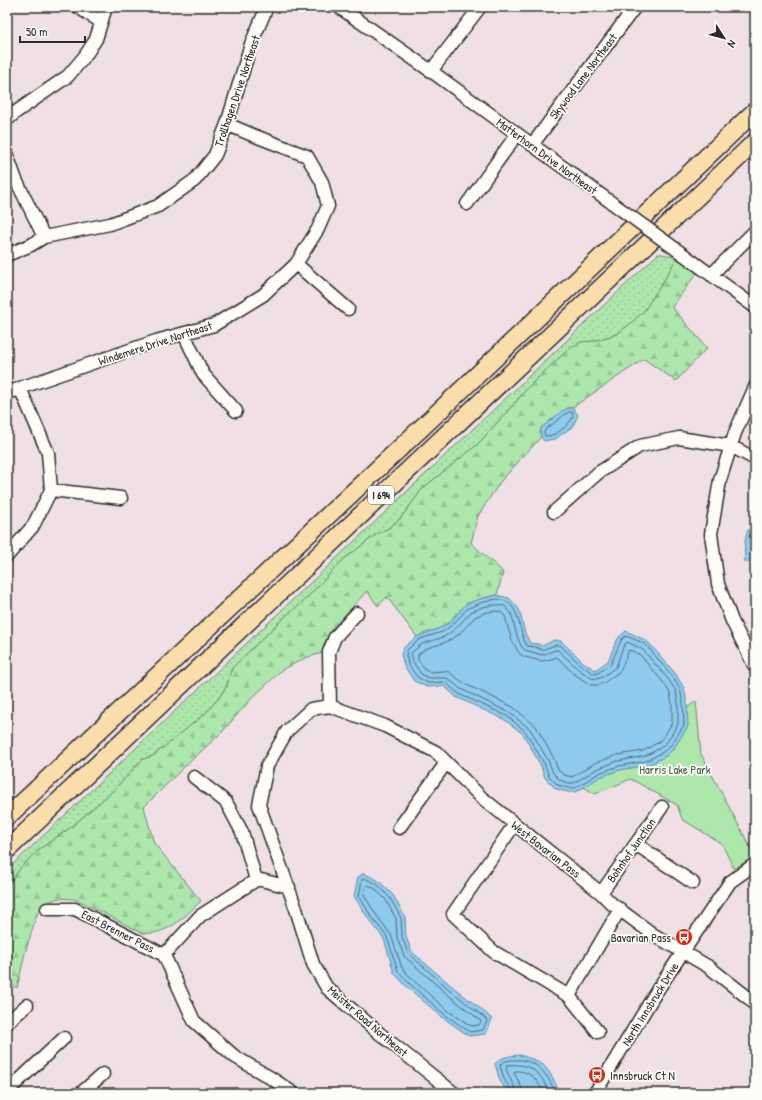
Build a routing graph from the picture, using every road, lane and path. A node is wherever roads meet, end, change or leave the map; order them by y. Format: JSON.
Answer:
{"nodes":[{"id":1,"x":78,"y":7,"type":"edge"},
{"id":2,"x":106,"y":7,"type":"edge"},
{"id":3,"x":267,"y":7,"type":"edge"},
{"id":4,"x":339,"y":7,"type":"edge"},
{"id":5,"x":480,"y":7,"type":"edge"},
{"id":6,"x":636,"y":7,"type":"edge"},
{"id":7,"x":101,"y":22,"type":"junction"},
{"id":8,"x":431,"y":71,"type":"junction"},
{"id":9,"x":755,"y":111,"type":"edge"},
{"id":10,"x":7,"y":120,"type":"edge"},
{"id":11,"x":227,"y":124,"type":"junction"},
{"id":12,"x":517,"y":134,"type":"junction"},
{"id":13,"x":755,"y":142,"type":"edge"},
{"id":14,"x":532,"y":145,"type":"junction"},
{"id":15,"x":7,"y":155,"type":"edge"},
{"id":16,"x":467,"y":204,"type":"dead end"},
{"id":17,"x":755,"y":231,"type":"edge"},
{"id":18,"x":44,"y":236,"type":"junction"},
{"id":19,"x":7,"y":255,"type":"edge"},
{"id":20,"x":296,"y":264,"type":"junction"},
{"id":21,"x":711,"y":275,"type":"junction"},
{"id":22,"x":755,"y":306,"type":"edge"},
{"id":23,"x":348,"y":309,"type":"dead end"},
{"id":24,"x":184,"y":334,"type":"junction"},
{"id":25,"x":755,"y":387,"type":"edge"},
{"id":26,"x":20,"y":388,"type":"junction"},
{"id":27,"x":7,"y":394,"type":"edge"},
{"id":28,"x":236,"y":411,"type":"dead end"},
{"id":29,"x":731,"y":446,"type":"junction"},
{"id":30,"x":755,"y":459,"type":"edge"},
{"id":31,"x":51,"y":490,"type":"junction"},
{"id":32,"x":121,"y":498,"type":"dead end"},
{"id":33,"x":554,"y":512,"type":"dead end"},
{"id":34,"x":7,"y":556,"type":"edge"},
{"id":35,"x":357,"y":613,"type":"dead end"},
{"id":36,"x":755,"y":667,"type":"edge"},
{"id":37,"x":330,"y":706,"type":"junction"},
{"id":38,"x":446,"y":763,"type":"junction"},
{"id":39,"x":194,"y":777,"type":"dead end"},
{"id":40,"x":662,"y":807,"type":"dead end"},
{"id":41,"x":7,"y":817,"type":"edge"},
{"id":42,"x":514,"y":825,"type":"junction"},
{"id":43,"x":399,"y":828,"type":"dead end"},
{"id":44,"x":636,"y":844,"type":"junction"},
{"id":45,"x":7,"y":850,"type":"edge"},
{"id":46,"x":755,"y":864,"type":"edge"},
{"id":47,"x":256,"y":880,"type":"junction"},
{"id":48,"x":693,"y":883,"type":"dead end"},
{"id":49,"x":289,"y":887,"type":"junction"},
{"id":50,"x":601,"y":893,"type":"junction"},
{"id":51,"x":47,"y":909,"type":"dead end"},
{"id":52,"x":620,"y":909,"type":"junction"},
{"id":53,"x":683,"y":952,"type":"junction"},
{"id":54,"x":164,"y":955,"type":"junction"},
{"id":55,"x":569,"y":996,"type":"junction"},
{"id":56,"x":27,"y":1005,"type":"dead end"},
{"id":57,"x":755,"y":1005,"type":"edge"},
{"id":58,"x":7,"y":1023,"type":"edge"},
{"id":59,"x":598,"y":1032,"type":"dead end"},
{"id":60,"x":64,"y":1038,"type":"dead end"},
{"id":61,"x":103,"y":1074,"type":"dead end"},
{"id":62,"x":13,"y":1088,"type":"edge"},
{"id":63,"x":81,"y":1093,"type":"edge"},
{"id":64,"x":293,"y":1093,"type":"edge"},
{"id":65,"x":454,"y":1093,"type":"edge"},
{"id":66,"x":595,"y":1093,"type":"edge"}],
"edges":[{"from":1,"to":7,"type":"street"},
{"from":2,"to":7,"type":"street"},
{"from":3,"to":11,"type":"street","name":"Trollhagen Drive Northeast"},
{"from":4,"to":8,"type":"street","name":"Matterhorn Drive Northeast"},
{"from":5,"to":8,"type":"street"},
{"from":6,"to":14,"type":"street","name":"Skywood Lane Northeast"},
{"from":7,"to":10,"type":"street"},
{"from":8,"to":12,"type":"street","name":"Matterhorn Drive Northeast"},
{"from":9,"to":41,"type":"highway","number":"I 694"},
{"from":11,"to":18,"type":"street","name":"Trollhagen Drive Northeast"},
{"from":11,"to":20,"type":"street","name":"Windemere Drive Northeast"},
{"from":12,"to":14,"type":"street","name":"Matterhorn Drive Northeast"},
{"from":12,"to":16,"type":"street"},
{"from":13,"to":45,"type":"highway","number":"I 694"},
{"from":14,"to":21,"type":"street","name":"Matterhorn Drive Northeast","bridge":true},
{"from":15,"to":18,"type":"street"},
{"from":17,"to":21,"type":"street"},
{"from":18,"to":19,"type":"street","name":"Trollhagen Drive Northeast"},
{"from":20,"to":23,"type":"street"},
{"from":20,"to":24,"type":"street","name":"Windemere Drive Northeast"},
{"from":21,"to":22,"type":"street","name":"Matterhorn Drive Northeast"},
{"from":24,"to":26,"type":"street","name":"Windemere Drive Northeast"},
{"from":24,"to":28,"type":"street"},
{"from":25,"to":29,"type":"street"},
{"from":26,"to":27,"type":"street","name":"Windemere Drive Northeast"},
{"from":26,"to":31,"type":"street"},
{"from":29,"to":30,"type":"street"},
{"from":29,"to":33,"type":"street"},
{"from":29,"to":36,"type":"street"},
{"from":31,"to":32,"type":"street"},
{"from":31,"to":34,"type":"street"},
{"from":35,"to":37,"type":"street"},
{"from":37,"to":38,"type":"street","name":"West Bavarian Pass"},
{"from":37,"to":49,"type":"street","name":"Meister Road Northeast"},
{"from":38,"to":42,"type":"street","name":"West Bavarian Pass"},
{"from":38,"to":43,"type":"street"},
{"from":39,"to":47,"type":"street"},
{"from":40,"to":44,"type":"street","name":"Bohnhof Junction"},
{"from":42,"to":50,"type":"street","name":"West Bavarian Pass"},
{"from":42,"to":55,"type":"street"},
{"from":44,"to":48,"type":"street"},
{"from":44,"to":50,"type":"street","name":"Bohnhof Junction"},
{"from":46,"to":53,"type":"street","name":"North Innsbruck Drive"},
{"from":47,"to":49,"type":"street"},
{"from":47,"to":54,"type":"street"},
{"from":49,"to":65,"type":"street","name":"Meister Road Northeast"},
{"from":50,"to":52,"type":"street","name":"West Bavarian Pass"},
{"from":51,"to":54,"type":"street","name":"East Brenner Pass"},
{"from":52,"to":53,"type":"street","name":"West Bavarian Pass"},
{"from":52,"to":55,"type":"street"},
{"from":53,"to":57,"type":"street","name":"West Bavarian Pass"},
{"from":53,"to":66,"type":"street","name":"North Innsbruck Drive"},
{"from":54,"to":64,"type":"street"},
{"from":55,"to":59,"type":"street"},
{"from":56,"to":58,"type":"street"},
{"from":60,"to":62,"type":"street"},
{"from":61,"to":63,"type":"street"}]}
